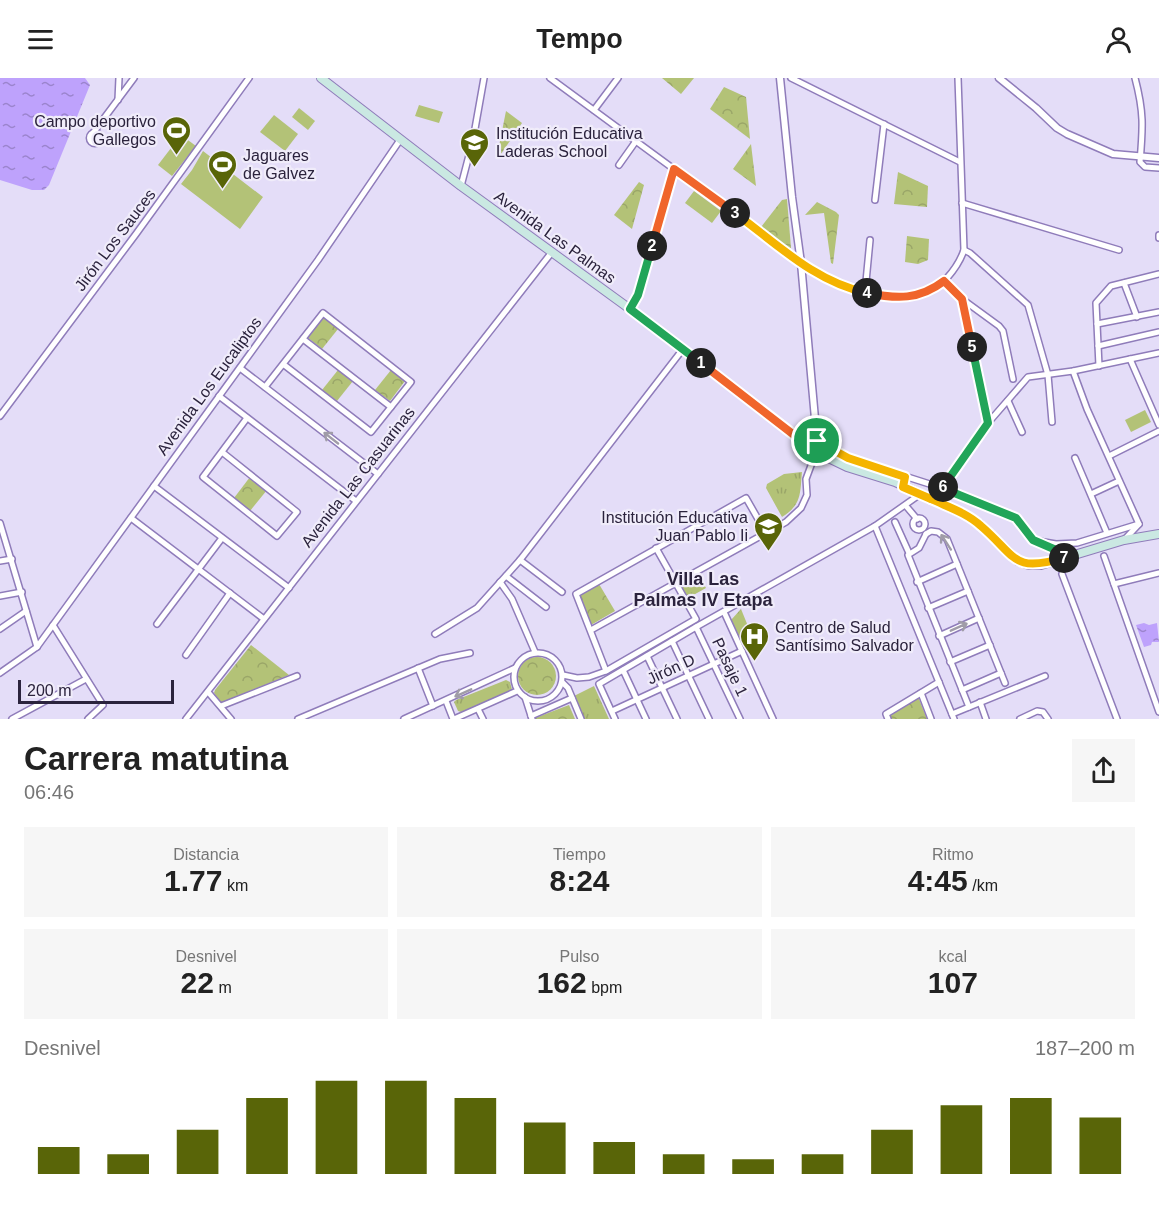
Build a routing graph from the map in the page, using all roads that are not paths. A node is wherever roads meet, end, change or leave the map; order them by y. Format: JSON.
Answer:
{"nodes":[{"id":1,"x":119,"y":78,"type":"edge"},
{"id":2,"x":134,"y":78,"type":"edge"},
{"id":3,"x":249,"y":78,"type":"edge"},
{"id":4,"x":321,"y":78,"type":"edge"},
{"id":5,"x":484,"y":78,"type":"edge"},
{"id":6,"x":550,"y":78,"type":"edge"},
{"id":7,"x":618,"y":78,"type":"edge"},
{"id":8,"x":780,"y":78,"type":"edge"},
{"id":9,"x":791,"y":78,"type":"edge"},
{"id":10,"x":958,"y":78,"type":"edge"},
{"id":11,"x":999,"y":78,"type":"edge"},
{"id":12,"x":1135,"y":78,"type":"edge"},
{"id":13,"x":118,"y":100,"type":"junction"},
{"id":14,"x":594,"y":110,"type":"junction"},
{"id":15,"x":884,"y":124,"type":"junction"},
{"id":16,"x":93,"y":133,"type":"dead end"},
{"id":17,"x":400,"y":140,"type":"junction"},
{"id":18,"x":636,"y":141,"type":"junction"},
{"id":19,"x":1140,"y":157,"type":"junction"},
{"id":20,"x":1159,"y":158,"type":"edge"},
{"id":21,"x":960,"y":162,"type":"junction"},
{"id":22,"x":619,"y":165,"type":"dead end"},
{"id":23,"x":1159,"y":168,"type":"edge"},
{"id":24,"x":674,"y":169,"type":"junction"},
{"id":25,"x":461,"y":186,"type":"junction"},
{"id":26,"x":874,"y":200,"type":"dead end"},
{"id":27,"x":962,"y":203,"type":"junction"},
{"id":28,"x":870,"y":240,"type":"dead end"},
{"id":29,"x":964,"y":250,"type":"junction"},
{"id":30,"x":1119,"y":250,"type":"dead end"},
{"id":31,"x":552,"y":252,"type":"junction"},
{"id":32,"x":801,"y":263,"type":"junction"},
{"id":33,"x":1159,"y":274,"type":"edge"},
{"id":34,"x":944,"y":281,"type":"junction"},
{"id":35,"x":1124,"y":283,"type":"junction"},
{"id":36,"x":865,"y":292,"type":"junction"},
{"id":37,"x":962,"y":299,"type":"junction"},
{"id":38,"x":630,"y":309,"type":"junction"},
{"id":39,"x":1159,"y":312,"type":"edge"},
{"id":40,"x":1137,"y":317,"type":"junction"},
{"id":41,"x":1097,"y":324,"type":"junction"},
{"id":42,"x":1159,"y":332,"type":"edge"},
{"id":43,"x":303,"y":339,"type":"junction"},
{"id":44,"x":1098,"y":346,"type":"junction"},
{"id":45,"x":683,"y":350,"type":"junction"},
{"id":46,"x":1159,"y":353,"type":"edge"},
{"id":47,"x":1130,"y":359,"type":"junction"},
{"id":48,"x":283,"y":364,"type":"junction"},
{"id":49,"x":1099,"y":366,"type":"junction"},
{"id":50,"x":240,"y":368,"type":"junction"},
{"id":51,"x":1073,"y":371,"type":"junction"},
{"id":52,"x":1048,"y":375,"type":"junction"},
{"id":53,"x":1013,"y":379,"type":"dead end"},
{"id":54,"x":265,"y":387,"type":"junction"},
{"id":55,"x":219,"y":396,"type":"junction"},
{"id":56,"x":1008,"y":401,"type":"junction"},
{"id":57,"x":1159,"y":405,"type":"edge"},
{"id":58,"x":391,"y":407,"type":"junction"},
{"id":59,"x":1151,"y":408,"type":"junction"},
{"id":60,"x":0,"y":416,"type":"edge"},
{"id":61,"x":247,"y":418,"type":"junction"},
{"id":62,"x":1052,"y":422,"type":"dead end"},
{"id":63,"x":988,"y":423,"type":"junction"},
{"id":64,"x":1159,"y":425,"type":"edge"},
{"id":65,"x":1159,"y":431,"type":"edge"},
{"id":66,"x":1022,"y":432,"type":"dead end"},
{"id":67,"x":817,"y":441,"type":"junction"},
{"id":68,"x":222,"y":452,"type":"junction"},
{"id":69,"x":816,"y":452,"type":"junction"},
{"id":70,"x":1109,"y":456,"type":"junction"},
{"id":71,"x":1075,"y":458,"type":"dead end"},
{"id":72,"x":378,"y":474,"type":"junction"},
{"id":73,"x":905,"y":477,"type":"junction"},
{"id":74,"x":1119,"y":481,"type":"junction"},
{"id":75,"x":154,"y":486,"type":"junction"},
{"id":76,"x":903,"y":487,"type":"junction"},
{"id":77,"x":942,"y":488,"type":"junction"},
{"id":78,"x":1091,"y":494,"type":"junction"},
{"id":79,"x":919,"y":495,"type":"junction"},
{"id":80,"x":356,"y":501,"type":"junction"},
{"id":81,"x":906,"y":506,"type":"junction"},
{"id":82,"x":131,"y":518,"type":"junction"},
{"id":83,"x":895,"y":522,"type":"dead end"},
{"id":84,"x":0,"y":523,"type":"edge"},
{"id":85,"x":1139,"y":524,"type":"junction"},
{"id":86,"x":875,"y":526,"type":"junction"},
{"id":87,"x":925,"y":531,"type":"junction"},
{"id":88,"x":766,"y":533,"type":"junction"},
{"id":89,"x":1107,"y":533,"type":"junction"},
{"id":90,"x":1159,"y":534,"type":"edge"},
{"id":91,"x":222,"y":538,"type":"junction"},
{"id":92,"x":1091,"y":538,"type":"junction"},
{"id":93,"x":1033,"y":540,"type":"junction"},
{"id":94,"x":1124,"y":540,"type":"junction"},
{"id":95,"x":656,"y":548,"type":"junction"},
{"id":96,"x":909,"y":553,"type":"junction"},
{"id":97,"x":1080,"y":553,"type":"junction"},
{"id":98,"x":1070,"y":556,"type":"junction"},
{"id":99,"x":1104,"y":556,"type":"dead end"},
{"id":100,"x":12,"y":559,"type":"junction"},
{"id":101,"x":520,"y":560,"type":"junction"},
{"id":102,"x":0,"y":561,"type":"edge"},
{"id":103,"x":957,"y":564,"type":"junction"},
{"id":104,"x":198,"y":569,"type":"junction"},
{"id":105,"x":1159,"y":573,"type":"edge"},
{"id":106,"x":1062,"y":574,"type":"dead end"},
{"id":107,"x":506,"y":576,"type":"junction"},
{"id":108,"x":500,"y":582,"type":"junction"},
{"id":109,"x":917,"y":582,"type":"junction"},
{"id":110,"x":676,"y":583,"type":"junction"},
{"id":111,"x":1114,"y":584,"type":"junction"},
{"id":112,"x":289,"y":588,"type":"junction"},
{"id":113,"x":968,"y":591,"type":"junction"},
{"id":114,"x":22,"y":592,"type":"junction"},
{"id":115,"x":562,"y":592,"type":"dead end"},
{"id":116,"x":230,"y":593,"type":"junction"},
{"id":117,"x":0,"y":596,"type":"edge"},
{"id":118,"x":546,"y":607,"type":"dead end"},
{"id":119,"x":928,"y":608,"type":"junction"},
{"id":120,"x":26,"y":611,"type":"junction"},
{"id":121,"x":724,"y":612,"type":"junction"},
{"id":122,"x":979,"y":618,"type":"junction"},
{"id":123,"x":264,"y":619,"type":"junction"},
{"id":124,"x":156,"y":624,"type":"dead end"},
{"id":125,"x":53,"y":625,"type":"junction"},
{"id":126,"x":696,"y":627,"type":"junction"},
{"id":127,"x":0,"y":629,"type":"edge"},
{"id":128,"x":591,"y":630,"type":"junction"},
{"id":129,"x":435,"y":634,"type":"dead end"},
{"id":130,"x":939,"y":636,"type":"junction"},
{"id":131,"x":672,"y":641,"type":"junction"},
{"id":132,"x":990,"y":645,"type":"junction"},
{"id":133,"x":38,"y":647,"type":"junction"},
{"id":134,"x":742,"y":651,"type":"junction"},
{"id":135,"x":535,"y":652,"type":"junction"},
{"id":136,"x":470,"y":653,"type":"dead end"},
{"id":137,"x":186,"y":654,"type":"dead end"},
{"id":138,"x":647,"y":656,"type":"junction"},
{"id":139,"x":950,"y":662,"type":"junction"},
{"id":140,"x":714,"y":664,"type":"junction"},
{"id":141,"x":418,"y":668,"type":"junction"},
{"id":142,"x":515,"y":668,"type":"junction"},
{"id":143,"x":623,"y":670,"type":"junction"},
{"id":144,"x":606,"y":671,"type":"junction"},
{"id":145,"x":0,"y":673,"type":"edge"},
{"id":146,"x":1001,"y":673,"type":"junction"},
{"id":147,"x":297,"y":676,"type":"dead end"},
{"id":148,"x":688,"y":676,"type":"junction"},
{"id":149,"x":1045,"y":676,"type":"dead end"},
{"id":150,"x":577,"y":678,"type":"junction"},
{"id":151,"x":86,"y":679,"type":"junction"},
{"id":152,"x":562,"y":679,"type":"junction"},
{"id":153,"x":939,"y":682,"type":"junction"},
{"id":154,"x":1005,"y":683,"type":"dead end"},
{"id":155,"x":568,"y":688,"type":"junction"},
{"id":156,"x":662,"y":688,"type":"junction"},
{"id":157,"x":962,"y":690,"type":"junction"},
{"id":158,"x":517,"y":691,"type":"junction"},
{"id":159,"x":208,"y":692,"type":"junction"},
{"id":160,"x":921,"y":693,"type":"junction"},
{"id":161,"x":525,"y":697,"type":"junction"},
{"id":162,"x":572,"y":699,"type":"junction"},
{"id":163,"x":637,"y":699,"type":"junction"},
{"id":164,"x":446,"y":701,"type":"junction"},
{"id":165,"x":980,"y":702,"type":"junction"},
{"id":166,"x":221,"y":706,"type":"junction"},
{"id":167,"x":433,"y":706,"type":"junction"},
{"id":168,"x":969,"y":706,"type":"junction"},
{"id":169,"x":478,"y":709,"type":"junction"},
{"id":170,"x":612,"y":711,"type":"junction"},
{"id":171,"x":1159,"y":712,"type":"edge"},
{"id":172,"x":953,"y":716,"type":"edge"},
{"id":173,"x":531,"y":718,"type":"edge"},
{"id":174,"x":12,"y":719,"type":"edge"},
{"id":175,"x":88,"y":719,"type":"edge"},
{"id":176,"x":186,"y":719,"type":"edge"},
{"id":177,"x":231,"y":719,"type":"edge"},
{"id":178,"x":298,"y":719,"type":"edge"},
{"id":179,"x":404,"y":719,"type":"edge"},
{"id":180,"x":454,"y":719,"type":"edge"},
{"id":181,"x":483,"y":719,"type":"edge"},
{"id":182,"x":581,"y":719,"type":"edge"},
{"id":183,"x":615,"y":719,"type":"edge"},
{"id":184,"x":646,"y":719,"type":"edge"},
{"id":185,"x":677,"y":719,"type":"edge"},
{"id":186,"x":709,"y":719,"type":"edge"},
{"id":187,"x":740,"y":719,"type":"edge"},
{"id":188,"x":773,"y":719,"type":"edge"},
{"id":189,"x":888,"y":719,"type":"edge"},
{"id":190,"x":931,"y":719,"type":"edge"},
{"id":191,"x":987,"y":719,"type":"edge"},
{"id":192,"x":1020,"y":719,"type":"edge"},
{"id":193,"x":1048,"y":719,"type":"edge"},
{"id":194,"x":1117,"y":719,"type":"edge"}],
"edges":[{"from":1,"to":13,"type":"street"},
{"from":2,"to":13,"type":"street"},
{"from":3,"to":60,"type":"street","name":"Jirón Los Sauces"},
{"from":4,"to":17,"type":"main road","name":"Avenida Las Palmas"},
{"from":5,"to":25,"type":"street"},
{"from":6,"to":14,"type":"street"},
{"from":7,"to":14,"type":"street"},
{"from":8,"to":32,"type":"street"},
{"from":9,"to":15,"type":"street"},
{"from":10,"to":21,"type":"street"},
{"from":11,"to":19,"type":"street"},
{"from":12,"to":19,"type":"street"},
{"from":13,"to":16,"type":"street"},
{"from":14,"to":18,"type":"street"},
{"from":15,"to":21,"type":"street"},
{"from":15,"to":26,"type":"street"},
{"from":17,"to":25,"type":"main road","name":"Avenida Las Palmas"},
{"from":17,"to":50,"type":"street","name":"Avenida Los Eucaliptos"},
{"from":18,"to":22,"type":"street"},
{"from":18,"to":24,"type":"street"},
{"from":19,"to":20,"type":"street"},
{"from":19,"to":23,"type":"street"},
{"from":21,"to":27,"type":"street"},
{"from":24,"to":32,"type":"street"},
{"from":24,"to":38,"type":"street"},
{"from":25,"to":31,"type":"main road","name":"Avenida Las Palmas"},
{"from":27,"to":29,"type":"street"},
{"from":27,"to":30,"type":"street"},
{"from":28,"to":36,"type":"street"},
{"from":29,"to":34,"type":"street"},
{"from":29,"to":52,"type":"street"},
{"from":31,"to":38,"type":"main road","name":"Avenida Las Palmas"},
{"from":31,"to":72,"type":"street","name":"Avenida Las Casuarinas"},
{"from":32,"to":36,"type":"street"},
{"from":32,"to":67,"type":"street"},
{"from":33,"to":35,"type":"street"},
{"from":34,"to":36,"type":"street"},
{"from":34,"to":37,"type":"street"},
{"from":35,"to":40,"type":"street"},
{"from":35,"to":41,"type":"street"},
{"from":37,"to":53,"type":"street"},
{"from":37,"to":63,"type":"street"},
{"from":38,"to":45,"type":"main road","name":"Avenida Las Palmas"},
{"from":39,"to":40,"type":"street"},
{"from":40,"to":41,"type":"street"},
{"from":41,"to":44,"type":"street"},
{"from":42,"to":44,"type":"street"},
{"from":43,"to":48,"type":"street"},
{"from":43,"to":58,"type":"street"},
{"from":43,"to":58,"type":"street"},
{"from":44,"to":49,"type":"street"},
{"from":45,"to":69,"type":"main road","name":"Avenida Las Palmas"},
{"from":45,"to":101,"type":"street"},
{"from":46,"to":47,"type":"street"},
{"from":47,"to":49,"type":"street"},
{"from":47,"to":59,"type":"street"},
{"from":48,"to":54,"type":"street"},
{"from":48,"to":58,"type":"street"},
{"from":49,"to":51,"type":"street"},
{"from":50,"to":54,"type":"street"},
{"from":50,"to":55,"type":"street","name":"Avenida Los Eucaliptos"},
{"from":51,"to":52,"type":"street"},
{"from":51,"to":70,"type":"street"},
{"from":52,"to":56,"type":"street"},
{"from":52,"to":62,"type":"street"},
{"from":72,"to":54,"type":"street","one_way":true},
{"from":55,"to":61,"type":"street"},
{"from":55,"to":75,"type":"street","name":"Avenida Los Eucaliptos"},
{"from":56,"to":63,"type":"street"},
{"from":56,"to":66,"type":"street"},
{"from":57,"to":59,"type":"street"},
{"from":59,"to":64,"type":"street"},
{"from":61,"to":68,"type":"street"},
{"from":61,"to":80,"type":"street"},
{"from":63,"to":77,"type":"street"},
{"from":65,"to":70,"type":"street"},
{"from":67,"to":69,"type":"street"},
{"from":67,"to":73,"type":"street"},
{"from":68,"to":68,"type":"street"},
{"from":69,"to":76,"type":"main road","name":"Avenida Las Palmas"},
{"from":69,"to":88,"type":"street"},
{"from":70,"to":74,"type":"street"},
{"from":71,"to":78,"type":"street"},
{"from":72,"to":80,"type":"street","name":"Avenida Las Casuarinas"},
{"from":73,"to":76,"type":"street"},
{"from":73,"to":77,"type":"street"},
{"from":74,"to":78,"type":"street"},
{"from":74,"to":85,"type":"street"},
{"from":75,"to":82,"type":"street","name":"Avenida Los Eucaliptos"},
{"from":75,"to":91,"type":"street"},
{"from":76,"to":79,"type":"main road","name":"Avenida Las Palmas"},
{"from":77,"to":93,"type":"street"},
{"from":78,"to":89,"type":"street"},
{"from":79,"to":81,"type":"street"},
{"from":79,"to":98,"type":"main road","name":"Avenida Las Palmas"},
{"from":80,"to":112,"type":"street","name":"Avenida Las Casuarinas"},
{"from":81,"to":86,"type":"street"},
{"from":81,"to":87,"type":"street"},
{"from":82,"to":104,"type":"street"},
{"from":82,"to":125,"type":"street","name":"Avenida Los Eucaliptos"},
{"from":83,"to":96,"type":"street"},
{"from":84,"to":100,"type":"street"},
{"from":85,"to":89,"type":"street"},
{"from":85,"to":94,"type":"street"},
{"from":86,"to":121,"type":"street"},
{"from":86,"to":153,"type":"street"},
{"from":87,"to":96,"type":"street"},
{"from":103,"to":87,"type":"street","one_way":true},
{"from":88,"to":95,"type":"street"},
{"from":88,"to":110,"type":"street"},
{"from":89,"to":92,"type":"street"},
{"from":90,"to":94,"type":"main road","name":"Avenida Las Palmas"},
{"from":91,"to":104,"type":"street"},
{"from":91,"to":112,"type":"street"},
{"from":92,"to":93,"type":"street"},
{"from":92,"to":97,"type":"street"},
{"from":93,"to":98,"type":"street"},
{"from":94,"to":97,"type":"main road","name":"Avenida Las Palmas"},
{"from":95,"to":110,"type":"street"},
{"from":95,"to":128,"type":"street"},
{"from":96,"to":109,"type":"street"},
{"from":97,"to":98,"type":"main road","name":"Avenida Las Palmas"},
{"from":99,"to":111,"type":"street"},
{"from":100,"to":102,"type":"street"},
{"from":100,"to":114,"type":"street"},
{"from":101,"to":107,"type":"street"},
{"from":101,"to":115,"type":"street"},
{"from":103,"to":109,"type":"street"},
{"from":103,"to":113,"type":"street"},
{"from":104,"to":116,"type":"street"},
{"from":104,"to":124,"type":"street"},
{"from":105,"to":111,"type":"street"},
{"from":106,"to":194,"type":"street"},
{"from":107,"to":108,"type":"street"},
{"from":107,"to":118,"type":"street"},
{"from":108,"to":129,"type":"street"},
{"from":108,"to":135,"type":"street"},
{"from":109,"to":119,"type":"street"},
{"from":110,"to":128,"type":"street"},
{"from":110,"to":144,"type":"street"},
{"from":111,"to":171,"type":"street"},
{"from":112,"to":123,"type":"street","name":"Avenida Las Casuarinas"},
{"from":113,"to":119,"type":"street"},
{"from":113,"to":122,"type":"street"},
{"from":114,"to":117,"type":"street"},
{"from":114,"to":120,"type":"street"},
{"from":116,"to":123,"type":"street"},
{"from":116,"to":137,"type":"street"},
{"from":119,"to":130,"type":"street"},
{"from":120,"to":127,"type":"street"},
{"from":120,"to":133,"type":"street"},
{"from":121,"to":126,"type":"street"},
{"from":121,"to":134,"type":"street"},
{"from":130,"to":122,"type":"street","one_way":true},
{"from":122,"to":132,"type":"street"},
{"from":123,"to":159,"type":"street","name":"Avenida Las Casuarinas"},
{"from":125,"to":133,"type":"street","name":"Avenida Los Eucaliptos"},
{"from":125,"to":151,"type":"street"},
{"from":126,"to":131,"type":"street"},
{"from":126,"to":140,"type":"street","name":"Pasaje 1"},
{"from":128,"to":144,"type":"street"},
{"from":130,"to":139,"type":"street"},
{"from":131,"to":138,"type":"street"},
{"from":131,"to":148,"type":"street"},
{"from":132,"to":139,"type":"street"},
{"from":132,"to":146,"type":"street"},
{"from":133,"to":145,"type":"street"},
{"from":134,"to":140,"type":"street","name":"Jirón D"},
{"from":134,"to":188,"type":"street"},
{"from":135,"to":142,"type":"street"},
{"from":135,"to":152,"type":"street"},
{"from":136,"to":141,"type":"street"},
{"from":138,"to":143,"type":"street"},
{"from":138,"to":156,"type":"street"},
{"from":139,"to":157,"type":"street"},
{"from":140,"to":148,"type":"street","name":"Jirón D"},
{"from":140,"to":187,"type":"street","name":"Pasaje 1"},
{"from":141,"to":167,"type":"street"},
{"from":141,"to":178,"type":"street"},
{"from":142,"to":158,"type":"street"},
{"from":142,"to":164,"type":"street","one_way":true},
{"from":143,"to":163,"type":"street"},
{"from":143,"to":170,"type":"street"},
{"from":144,"to":150,"type":"street"},
{"from":146,"to":154,"type":"street"},
{"from":146,"to":157,"type":"street"},
{"from":147,"to":166,"type":"street"},
{"from":148,"to":156,"type":"street","name":"Jirón D"},
{"from":148,"to":186,"type":"street"},
{"from":149,"to":165,"type":"street"},
{"from":150,"to":152,"type":"street"},
{"from":150,"to":155,"type":"street"},
{"from":151,"to":174,"type":"street"},
{"from":151,"to":175,"type":"street"},
{"from":152,"to":155,"type":"street"},
{"from":152,"to":161,"type":"street"},
{"from":153,"to":160,"type":"street"},
{"from":153,"to":172,"type":"street"},
{"from":155,"to":162,"type":"street"},
{"from":156,"to":163,"type":"street","name":"Jirón D"},
{"from":156,"to":185,"type":"street"},
{"from":157,"to":168,"type":"street"},
{"from":158,"to":161,"type":"street"},
{"from":158,"to":169,"type":"street"},
{"from":159,"to":166,"type":"street"},
{"from":159,"to":176,"type":"street","name":"Avenida Las Casuarinas"},
{"from":160,"to":189,"type":"street"},
{"from":160,"to":190,"type":"street"},
{"from":161,"to":173,"type":"street"},
{"from":162,"to":173,"type":"street"},
{"from":162,"to":182,"type":"street"},
{"from":163,"to":170,"type":"street","name":"Jirón D"},
{"from":163,"to":184,"type":"street"},
{"from":164,"to":167,"type":"street"},
{"from":164,"to":180,"type":"street"},
{"from":165,"to":168,"type":"street"},
{"from":165,"to":191,"type":"street"},
{"from":166,"to":177,"type":"street"},
{"from":167,"to":179,"type":"street"},
{"from":168,"to":172,"type":"street"},
{"from":169,"to":180,"type":"street"},
{"from":169,"to":181,"type":"street"},
{"from":170,"to":183,"type":"street"},
{"from":192,"to":193,"type":"street"}]}
